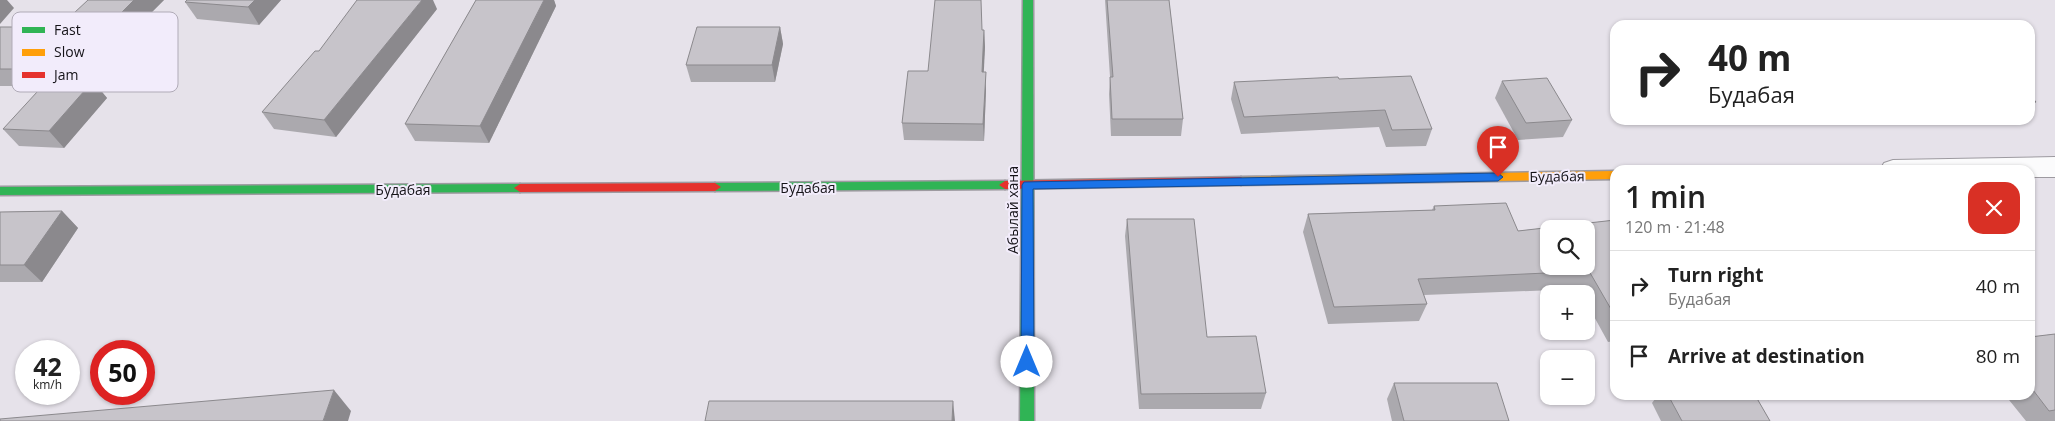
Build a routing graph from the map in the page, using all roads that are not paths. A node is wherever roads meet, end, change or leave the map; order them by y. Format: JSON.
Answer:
{"nodes":[{"id":1,"x":1028,"y":0,"type":"edge"},
{"id":2,"x":2035,"y":167,"type":"edge"},
{"id":3,"x":2055,"y":167,"type":"edge"},
{"id":4,"x":1610,"y":175,"type":"edge"},
{"id":5,"x":1028,"y":185,"type":"junction"},
{"id":6,"x":0,"y":191,"type":"edge"},
{"id":7,"x":1027,"y":421,"type":"edge"}],
"edges":[{"from":1,"to":5,"type":"street","name":"Абылай хана"},
{"from":2,"to":3,"type":"street"},
{"from":4,"to":5,"type":"street","name":"Будабая"},
{"from":5,"to":6,"type":"street","name":"Будабая"},
{"from":5,"to":7,"type":"street","name":"Абылай хана"}]}
